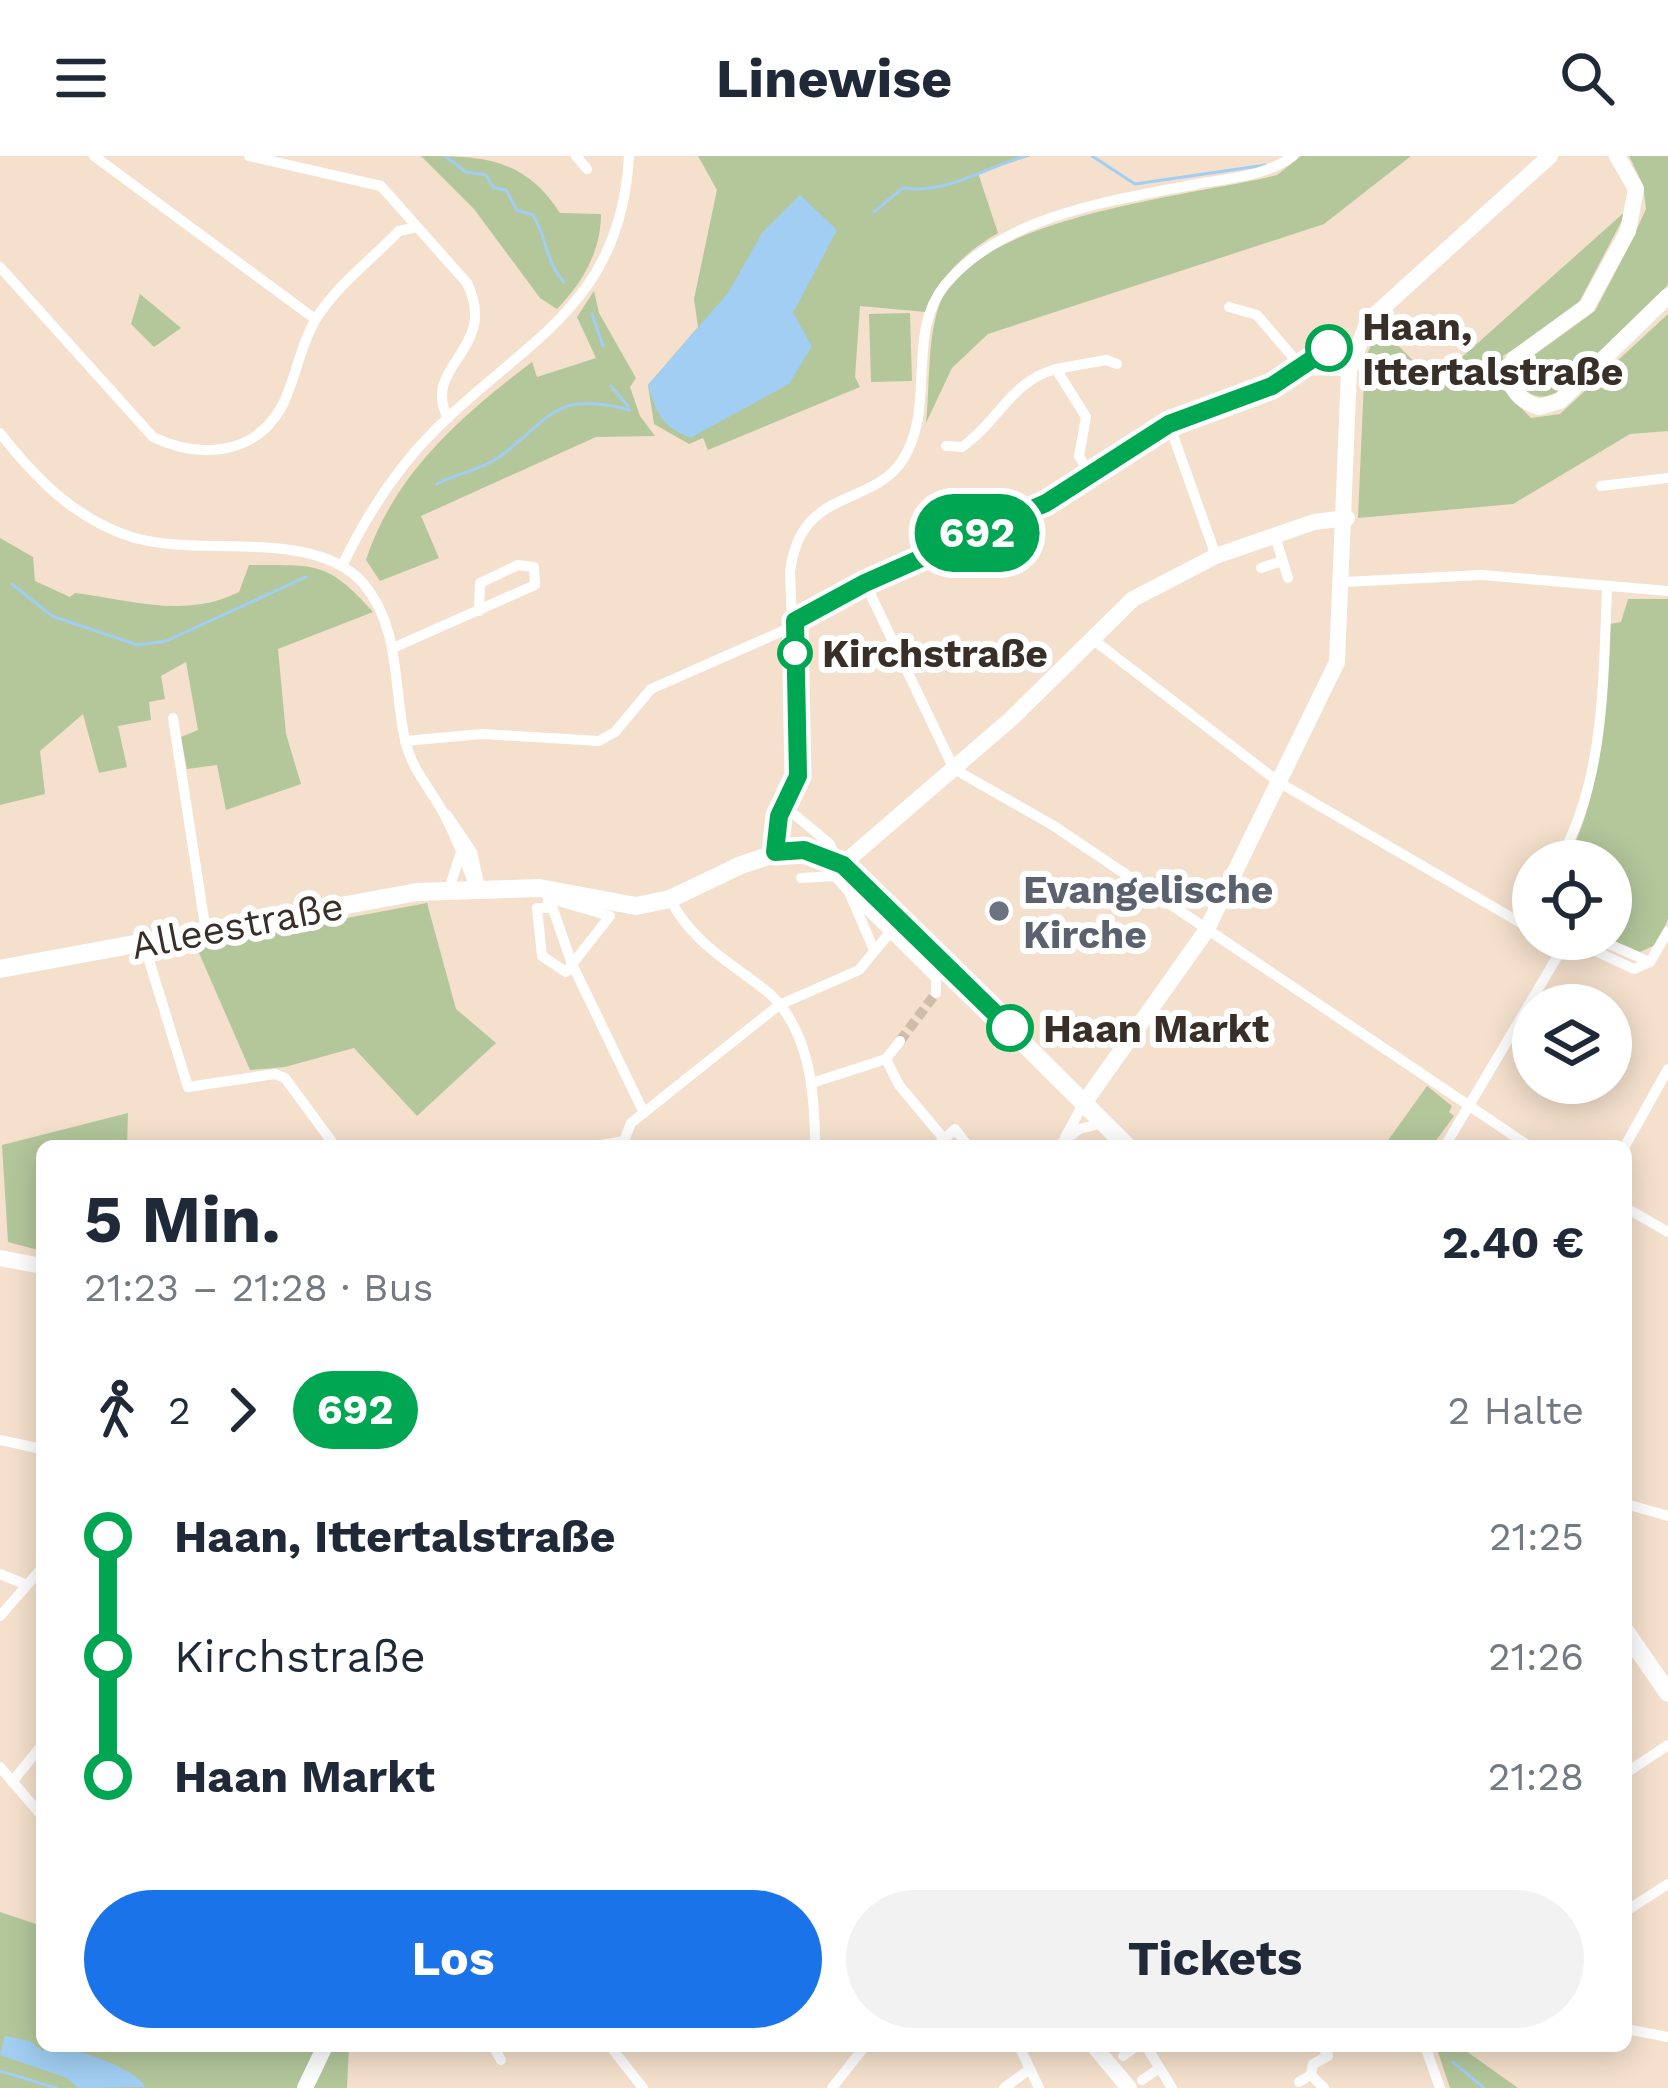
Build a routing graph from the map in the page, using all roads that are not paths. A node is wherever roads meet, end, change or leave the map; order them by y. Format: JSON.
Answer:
{"nodes":[{"id":1,"x":94,"y":156,"type":"edge"},
{"id":2,"x":249,"y":156,"type":"edge"},
{"id":3,"x":576,"y":156,"type":"edge"},
{"id":4,"x":629,"y":156,"type":"edge"},
{"id":5,"x":1294,"y":156,"type":"edge"},
{"id":6,"x":1550,"y":156,"type":"edge"},
{"id":7,"x":1617,"y":156,"type":"edge"},
{"id":8,"x":587,"y":170,"type":"dead end"},
{"id":9,"x":413,"y":227,"type":"junction"},
{"id":10,"x":0,"y":267,"type":"edge"},
{"id":11,"x":1668,"y":296,"type":"edge"},
{"id":12,"x":1229,"y":307,"type":"dead end"},
{"id":13,"x":315,"y":320,"type":"junction"},
{"id":14,"x":1117,"y":364,"type":"dead end"},
{"id":15,"x":1056,"y":369,"type":"junction"},
{"id":16,"x":1304,"y":370,"type":"junction"},
{"id":17,"x":1349,"y":371,"type":"junction"},
{"id":18,"x":448,"y":418,"type":"junction"},
{"id":19,"x":1169,"y":424,"type":"junction"},
{"id":20,"x":0,"y":433,"type":"edge"},
{"id":21,"x":946,"y":446,"type":"dead end"},
{"id":22,"x":1090,"y":474,"type":"junction"},
{"id":23,"x":1668,"y":478,"type":"edge"},
{"id":24,"x":1601,"y":486,"type":"dead end"},
{"id":25,"x":1347,"y":518,"type":"junction"},
{"id":26,"x":1275,"y":536,"type":"junction"},
{"id":27,"x":1216,"y":556,"type":"junction"},
{"id":28,"x":1282,"y":561,"type":"junction"},
{"id":29,"x":342,"y":566,"type":"junction"},
{"id":30,"x":1261,"y":568,"type":"dead end"},
{"id":31,"x":1288,"y":578,"type":"dead end"},
{"id":32,"x":1343,"y":582,"type":"junction"},
{"id":33,"x":865,"y":583,"type":"junction"},
{"id":34,"x":1607,"y":590,"type":"junction"},
{"id":35,"x":1668,"y":591,"type":"edge"},
{"id":36,"x":479,"y":611,"type":"junction"},
{"id":37,"x":795,"y":624,"type":"junction"},
{"id":38,"x":1091,"y":638,"type":"junction"},
{"id":39,"x":393,"y":648,"type":"junction"},
{"id":40,"x":173,"y":718,"type":"dead end"},
{"id":41,"x":405,"y":741,"type":"junction"},
{"id":42,"x":954,"y":769,"type":"junction"},
{"id":43,"x":1280,"y":783,"type":"junction"},
{"id":44,"x":783,"y":805,"type":"junction"},
{"id":45,"x":444,"y":813,"type":"junction"},
{"id":46,"x":1571,"y":840,"type":"edge"},
{"id":47,"x":460,"y":852,"type":"junction"},
{"id":48,"x":775,"y":852,"type":"junction"},
{"id":49,"x":840,"y":862,"type":"junction"},
{"id":50,"x":801,"y":878,"type":"dead end"},
{"id":51,"x":478,"y":888,"type":"junction"},
{"id":52,"x":448,"y":889,"type":"junction"},
{"id":53,"x":849,"y":892,"type":"junction"},
{"id":54,"x":547,"y":893,"type":"junction"},
{"id":55,"x":670,"y":899,"type":"junction"},
{"id":56,"x":1512,"y":918,"type":"edge"},
{"id":57,"x":897,"y":924,"type":"junction"},
{"id":58,"x":1668,"y":931,"type":"edge"},
{"id":59,"x":206,"y":932,"type":"junction"},
{"id":60,"x":1207,"y":932,"type":"junction"},
{"id":61,"x":144,"y":944,"type":"junction"},
{"id":62,"x":874,"y":950,"type":"junction"},
{"id":63,"x":1632,"y":954,"type":"edge"},
{"id":64,"x":1563,"y":960,"type":"edge"},
{"id":65,"x":1611,"y":960,"type":"edge"},
{"id":66,"x":1650,"y":962,"type":"junction"},
{"id":67,"x":572,"y":964,"type":"junction"},
{"id":68,"x":0,"y":970,"type":"edge"},
{"id":69,"x":936,"y":993,"type":"dead end"},
{"id":70,"x":779,"y":1005,"type":"junction"},
{"id":71,"x":900,"y":1042,"type":"tunnel mouth"},
{"id":72,"x":886,"y":1059,"type":"junction"},
{"id":73,"x":1668,"y":1070,"type":"edge"},
{"id":74,"x":815,"y":1082,"type":"junction"},
{"id":75,"x":1084,"y":1103,"type":"junction"},
{"id":76,"x":1470,"y":1108,"type":"junction"},
{"id":77,"x":644,"y":1113,"type":"junction"},
{"id":78,"x":1104,"y":1124,"type":"junction"},
{"id":79,"x":331,"y":1140,"type":"edge"},
{"id":80,"x":626,"y":1140,"type":"edge"},
{"id":81,"x":815,"y":1140,"type":"edge"},
{"id":82,"x":938,"y":1140,"type":"edge"},
{"id":83,"x":1063,"y":1140,"type":"edge"},
{"id":84,"x":1065,"y":1140,"type":"edge"},
{"id":85,"x":1121,"y":1140,"type":"edge"},
{"id":86,"x":1449,"y":1140,"type":"edge"},
{"id":87,"x":1520,"y":1140,"type":"edge"},
{"id":88,"x":1628,"y":1140,"type":"edge"},
{"id":89,"x":1632,"y":1211,"type":"edge"},
{"id":90,"x":1668,"y":1232,"type":"edge"},
{"id":91,"x":0,"y":1258,"type":"edge"},
{"id":92,"x":36,"y":1265,"type":"edge"},
{"id":93,"x":0,"y":1440,"type":"edge"},
{"id":94,"x":36,"y":1448,"type":"edge"},
{"id":95,"x":1632,"y":1506,"type":"edge"},
{"id":96,"x":1668,"y":1516,"type":"edge"},
{"id":97,"x":0,"y":1574,"type":"edge"},
{"id":98,"x":36,"y":1575,"type":"edge"},
{"id":99,"x":27,"y":1585,"type":"junction"},
{"id":100,"x":0,"y":1616,"type":"edge"},
{"id":101,"x":1632,"y":1641,"type":"edge"},
{"id":102,"x":1668,"y":1693,"type":"edge"},
{"id":103,"x":1668,"y":1744,"type":"edge"},
{"id":104,"x":36,"y":1753,"type":"edge"},
{"id":105,"x":0,"y":1767,"type":"edge"},
{"id":106,"x":1632,"y":1769,"type":"edge"},
{"id":107,"x":12,"y":1783,"type":"junction"},
{"id":108,"x":36,"y":1809,"type":"edge"},
{"id":109,"x":1668,"y":1884,"type":"edge"},
{"id":110,"x":1632,"y":1907,"type":"edge"},
{"id":111,"x":1632,"y":2030,"type":"edge"},
{"id":112,"x":1668,"y":2037,"type":"edge"},
{"id":113,"x":322,"y":2052,"type":"edge"},
{"id":114,"x":496,"y":2052,"type":"edge"},
{"id":115,"x":615,"y":2052,"type":"edge"},
{"id":116,"x":860,"y":2052,"type":"edge"},
{"id":117,"x":1021,"y":2052,"type":"edge"},
{"id":118,"x":1100,"y":2052,"type":"edge"},
{"id":119,"x":1130,"y":2052,"type":"edge"},
{"id":120,"x":1145,"y":2052,"type":"edge"},
{"id":121,"x":1326,"y":2052,"type":"edge"},
{"id":122,"x":1427,"y":2052,"type":"edge"},
{"id":123,"x":1123,"y":2056,"type":"dead end"},
{"id":124,"x":501,"y":2060,"type":"dead end"},
{"id":125,"x":1030,"y":2069,"type":"junction"},
{"id":126,"x":1158,"y":2069,"type":"junction"},
{"id":127,"x":1135,"y":2084,"type":"edge"},
{"id":128,"x":305,"y":2088,"type":"edge"},
{"id":129,"x":643,"y":2088,"type":"edge"},
{"id":130,"x":832,"y":2088,"type":"edge"},
{"id":131,"x":1004,"y":2088,"type":"edge"},
{"id":132,"x":1039,"y":2088,"type":"edge"},
{"id":133,"x":1172,"y":2088,"type":"edge"},
{"id":134,"x":1324,"y":2088,"type":"edge"},
{"id":135,"x":1440,"y":2088,"type":"edge"}],
"edges":[{"from":1,"to":13,"type":"street"},
{"from":2,"to":9,"type":"street"},
{"from":3,"to":8,"type":"street"},
{"from":4,"to":18,"type":"street"},
{"from":5,"to":37,"type":"street"},
{"from":6,"to":17,"type":"main road"},
{"from":7,"to":11,"type":"main road"},
{"from":9,"to":13,"type":"street"},
{"from":9,"to":18,"type":"street"},
{"from":10,"to":13,"type":"street"},
{"from":12,"to":16,"type":"street"},
{"from":14,"to":15,"type":"street"},
{"from":15,"to":21,"type":"street"},
{"from":15,"to":22,"type":"street"},
{"from":16,"to":17,"type":"street"},
{"from":16,"to":19,"type":"street"},
{"from":17,"to":25,"type":"main road"},
{"from":18,"to":29,"type":"street"},
{"from":19,"to":22,"type":"street"},
{"from":19,"to":27,"type":"street"},
{"from":20,"to":29,"type":"street"},
{"from":22,"to":33,"type":"street"},
{"from":23,"to":24,"type":"street"},
{"from":25,"to":26,"type":"main road"},
{"from":25,"to":32,"type":"main road"},
{"from":26,"to":27,"type":"main road"},
{"from":26,"to":28,"type":"street"},
{"from":27,"to":38,"type":"main road"},
{"from":28,"to":30,"type":"street"},
{"from":28,"to":31,"type":"street"},
{"from":29,"to":39,"type":"street"},
{"from":32,"to":34,"type":"street"},
{"from":32,"to":43,"type":"main road"},
{"from":33,"to":37,"type":"street"},
{"from":33,"to":42,"type":"street"},
{"from":34,"to":35,"type":"street"},
{"from":34,"to":46,"type":"street"},
{"from":36,"to":36,"type":"street"},
{"from":36,"to":39,"type":"street"},
{"from":37,"to":41,"type":"street"},
{"from":37,"to":44,"type":"street"},
{"from":38,"to":42,"type":"main road"},
{"from":38,"to":43,"type":"street"},
{"from":39,"to":41,"type":"street"},
{"from":40,"to":59,"type":"street"},
{"from":41,"to":45,"type":"street"},
{"from":42,"to":49,"type":"main road"},
{"from":42,"to":60,"type":"street"},
{"from":43,"to":56,"type":"street"},
{"from":43,"to":60,"type":"main road"},
{"from":44,"to":48,"type":"street"},
{"from":44,"to":49,"type":"street"},
{"from":45,"to":47,"type":"street"},
{"from":45,"to":51,"type":"street"},
{"from":47,"to":51,"type":"street"},
{"from":47,"to":52,"type":"street"},
{"from":48,"to":49,"type":"main road"},
{"from":48,"to":55,"type":"main road"},
{"from":49,"to":57,"type":"main road"},
{"from":50,"to":53,"type":"street"},
{"from":51,"to":52,"type":"main road","name":"Alleestraße"},
{"from":51,"to":54,"type":"main road","name":"Alleestraße"},
{"from":52,"to":59,"type":"main road","name":"Alleestraße"},
{"from":53,"to":57,"type":"street"},
{"from":53,"to":62,"type":"street"},
{"from":54,"to":55,"type":"main road","name":"Alleestraße"},
{"from":54,"to":67,"type":"street"},
{"from":54,"to":67,"type":"street"},
{"from":54,"to":67,"type":"street"},
{"from":55,"to":70,"type":"street"},
{"from":57,"to":62,"type":"street"},
{"from":57,"to":69,"type":"street"},
{"from":57,"to":75,"type":"main road"},
{"from":58,"to":66,"type":"street"},
{"from":59,"to":61,"type":"main road","name":"Alleestraße"},
{"from":60,"to":75,"type":"main road"},
{"from":60,"to":76,"type":"street"},
{"from":61,"to":68,"type":"main road","name":"Alleestraße"},
{"from":61,"to":79,"type":"street"},
{"from":62,"to":70,"type":"street"},
{"from":63,"to":66,"type":"street"},
{"from":64,"to":76,"type":"street"},
{"from":65,"to":66,"type":"street"},
{"from":67,"to":77,"type":"street"},
{"from":70,"to":74,"type":"street"},
{"from":70,"to":77,"type":"street"},
{"from":71,"to":72,"type":"street"},
{"from":72,"to":74,"type":"street"},
{"from":72,"to":82,"type":"street"},
{"from":73,"to":88,"type":"street"},
{"from":74,"to":81,"type":"street"},
{"from":75,"to":78,"type":"main road"},
{"from":75,"to":83,"type":"street"},
{"from":76,"to":86,"type":"street"},
{"from":76,"to":87,"type":"street"},
{"from":77,"to":80,"type":"street"},
{"from":78,"to":84,"type":"street"},
{"from":78,"to":85,"type":"main road"},
{"from":89,"to":90,"type":"street"},
{"from":91,"to":92,"type":"main road"},
{"from":93,"to":94,"type":"street"},
{"from":95,"to":96,"type":"street"},
{"from":97,"to":99,"type":"street"},
{"from":98,"to":99,"type":"street"},
{"from":99,"to":100,"type":"street"},
{"from":101,"to":102,"type":"main road"},
{"from":103,"to":106,"type":"street"},
{"from":104,"to":107,"type":"street"},
{"from":105,"to":107,"type":"street"},
{"from":107,"to":108,"type":"street"},
{"from":109,"to":110,"type":"street"},
{"from":111,"to":112,"type":"street"},
{"from":113,"to":128,"type":"main road"},
{"from":114,"to":124,"type":"street"},
{"from":115,"to":129,"type":"street"},
{"from":116,"to":130,"type":"street"},
{"from":117,"to":125,"type":"street"},
{"from":118,"to":127,"type":"main road"},
{"from":119,"to":123,"type":"street"},
{"from":120,"to":126,"type":"street"},
{"from":121,"to":134,"type":"street"},
{"from":122,"to":135,"type":"street"},
{"from":125,"to":131,"type":"street"},
{"from":125,"to":132,"type":"street"},
{"from":126,"to":127,"type":"street"},
{"from":126,"to":133,"type":"street"}]}
